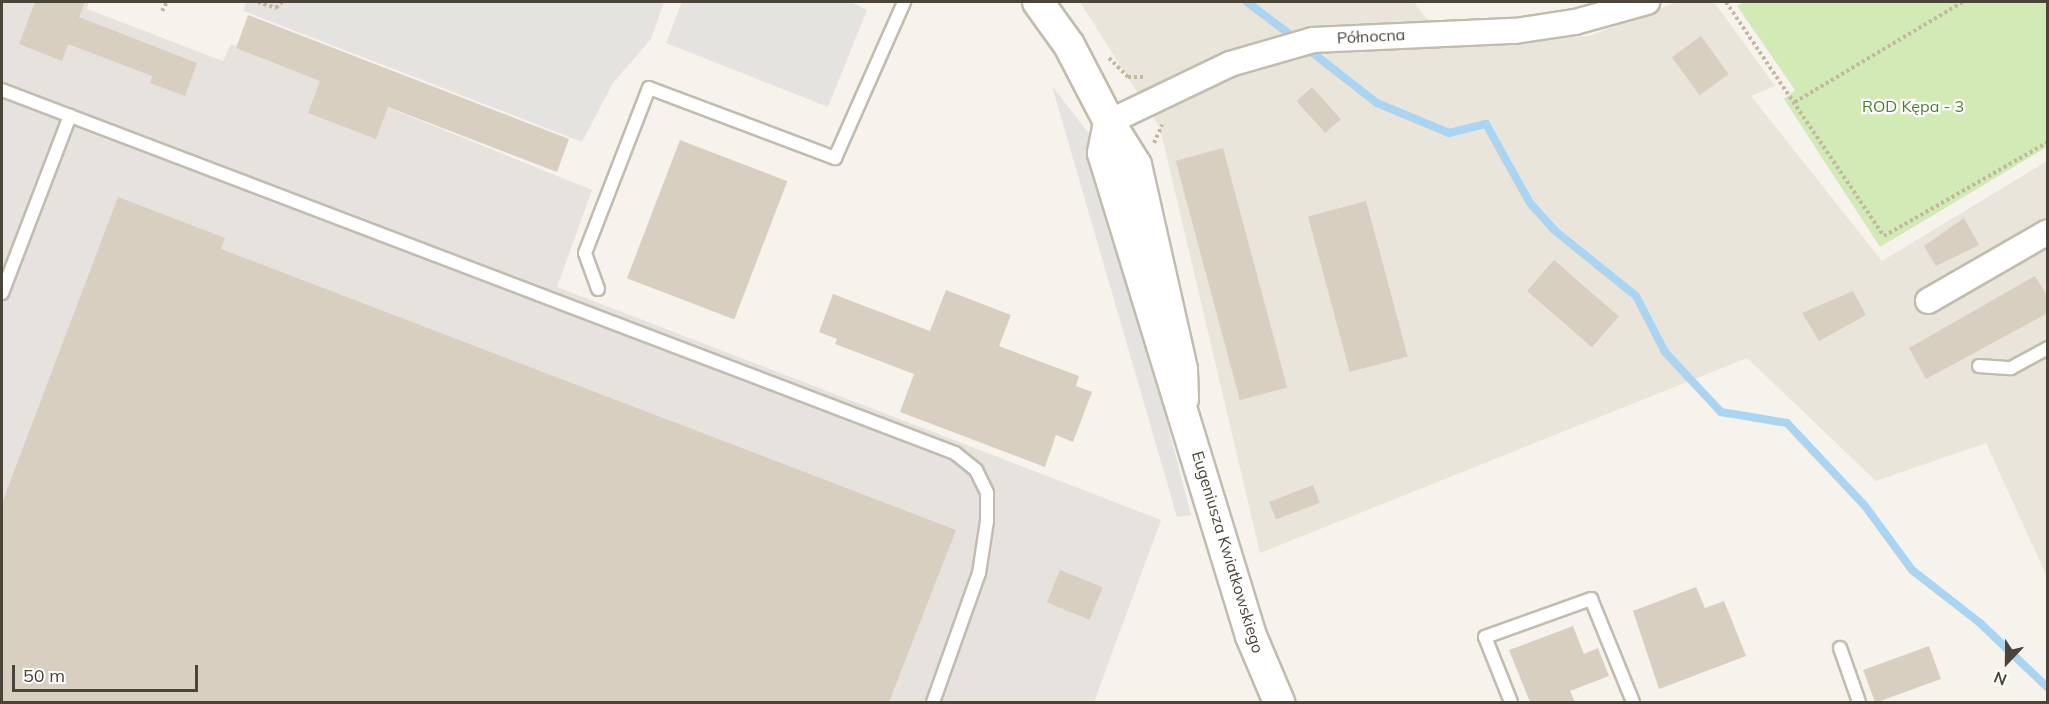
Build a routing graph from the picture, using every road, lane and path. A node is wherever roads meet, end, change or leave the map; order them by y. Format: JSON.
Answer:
{"nodes":[{"id":1,"x":167,"y":2,"type":"edge"},
{"id":2,"x":258,"y":2,"type":"edge"},
{"id":3,"x":282,"y":2,"type":"edge"},
{"id":4,"x":904,"y":2,"type":"edge"},
{"id":5,"x":1038,"y":2,"type":"edge"},
{"id":6,"x":1647,"y":2,"type":"edge"},
{"id":7,"x":1726,"y":2,"type":"edge"},
{"id":8,"x":1963,"y":2,"type":"edge"},
{"id":9,"x":162,"y":11,"type":"dead end"},
{"id":10,"x":2,"y":90,"type":"edge"},
{"id":11,"x":1795,"y":102,"type":"junction"},
{"id":12,"x":70,"y":116,"type":"junction"},
{"id":13,"x":1109,"y":122,"type":"junction"},
{"id":14,"x":2048,"y":142,"type":"edge"},
{"id":15,"x":2048,"y":232,"type":"edge"},
{"id":16,"x":598,"y":289,"type":"dead end"},
{"id":17,"x":2,"y":293,"type":"edge"},
{"id":18,"x":1928,"y":301,"type":"dead end"},
{"id":19,"x":2048,"y":348,"type":"edge"},
{"id":20,"x":1979,"y":366,"type":"dead end"},
{"id":21,"x":1840,"y":648,"type":"dead end"},
{"id":22,"x":933,"y":702,"type":"edge"},
{"id":23,"x":1279,"y":702,"type":"edge"},
{"id":24,"x":1511,"y":702,"type":"edge"},
{"id":25,"x":1634,"y":702,"type":"edge"},
{"id":26,"x":1859,"y":702,"type":"edge"}],
"edges":[{"from":1,"to":9,"type":"path"},
{"from":2,"to":3,"type":"path"},
{"from":4,"to":16,"type":"lane"},
{"from":5,"to":13,"type":"street","name":"Eugeniusza Kwiatkowskiego"},
{"from":6,"to":13,"type":"street","name":"Północna"},
{"from":7,"to":11,"type":"path"},
{"from":8,"to":11,"type":"path"},
{"from":10,"to":12,"type":"lane"},
{"from":11,"to":14,"type":"path"},
{"from":12,"to":17,"type":"lane"},
{"from":12,"to":22,"type":"lane"},
{"from":13,"to":23,"type":"street","name":"Eugeniusza Kwiatkowskiego"},
{"from":15,"to":18,"type":"street"},
{"from":19,"to":20,"type":"lane"},
{"from":21,"to":26,"type":"lane"},
{"from":24,"to":25,"type":"lane"}]}
